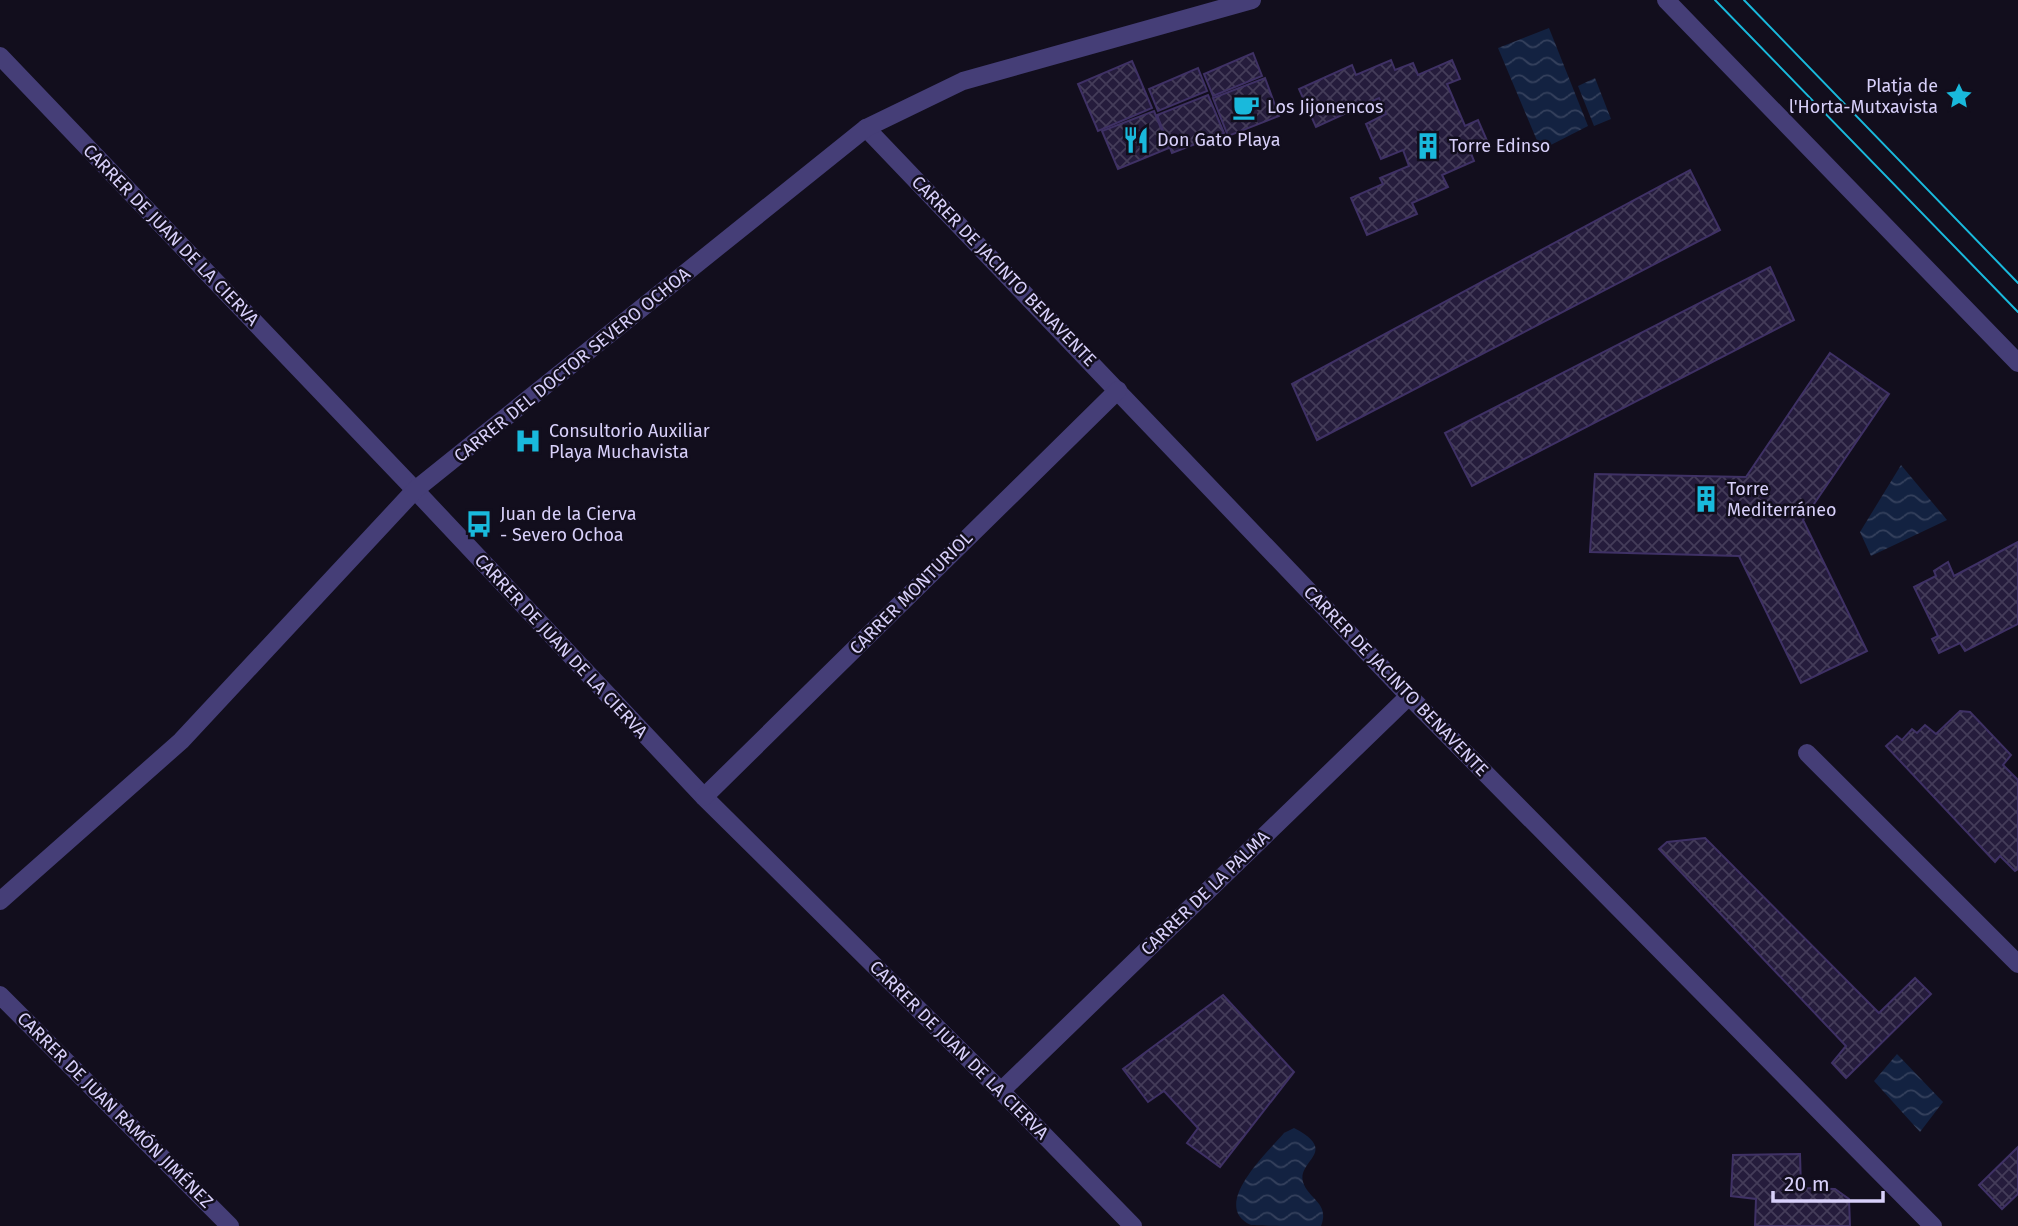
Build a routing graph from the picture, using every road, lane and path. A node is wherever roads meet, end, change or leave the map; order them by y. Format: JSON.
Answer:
{"nodes":[{"id":1,"x":1252,"y":0,"type":"edge"},
{"id":2,"x":1666,"y":0,"type":"edge"},
{"id":3,"x":0,"y":56,"type":"edge"},
{"id":4,"x":866,"y":128,"type":"junction"},
{"id":5,"x":2018,"y":363,"type":"edge"},
{"id":6,"x":1118,"y":390,"type":"junction"},
{"id":7,"x":415,"y":491,"type":"junction"},
{"id":8,"x":1409,"y":696,"type":"junction"},
{"id":9,"x":1807,"y":753,"type":"dead end"},
{"id":10,"x":704,"y":797,"type":"junction"},
{"id":11,"x":0,"y":901,"type":"edge"},
{"id":12,"x":2018,"y":964,"type":"edge"},
{"id":13,"x":0,"y":995,"type":"edge"},
{"id":14,"x":1001,"y":1091,"type":"junction"},
{"id":15,"x":230,"y":1226,"type":"edge"},
{"id":16,"x":1133,"y":1226,"type":"edge"},
{"id":17,"x":1933,"y":1226,"type":"edge"}],
"edges":[{"from":1,"to":4,"type":"street","name":"CARRER DEL DOCTOR SEVERO OCHOA"},
{"from":2,"to":5,"type":"street"},
{"from":3,"to":7,"type":"street","name":"CARRER DE JUAN DE LA CIERVA"},
{"from":4,"to":6,"type":"street","name":"CARRER DE JACINTO BENAVENTE"},
{"from":4,"to":7,"type":"street","name":"CARRER DEL DOCTOR SEVERO OCHOA"},
{"from":6,"to":8,"type":"street","name":"CARRER DE JACINTO BENAVENTE"},
{"from":6,"to":10,"type":"street","name":"CARRER MONTURIOL"},
{"from":7,"to":10,"type":"street","name":"CARRER DE JUAN DE LA CIERVA"},
{"from":7,"to":11,"type":"street","name":"CARRER DEL DOCTOR SEVERO OCHOA"},
{"from":8,"to":14,"type":"street","name":"CARRER DE LA PALMA"},
{"from":8,"to":17,"type":"street","name":"CARRER DE JACINTO BENAVENTE"},
{"from":9,"to":12,"type":"street"},
{"from":10,"to":14,"type":"street","name":"CARRER DE JUAN DE LA CIERVA"},
{"from":13,"to":15,"type":"street","name":"CARRER DE JUAN RAMÓN JIMÉNEZ"},
{"from":14,"to":16,"type":"street","name":"CARRER DE JUAN DE LA CIERVA"}]}
